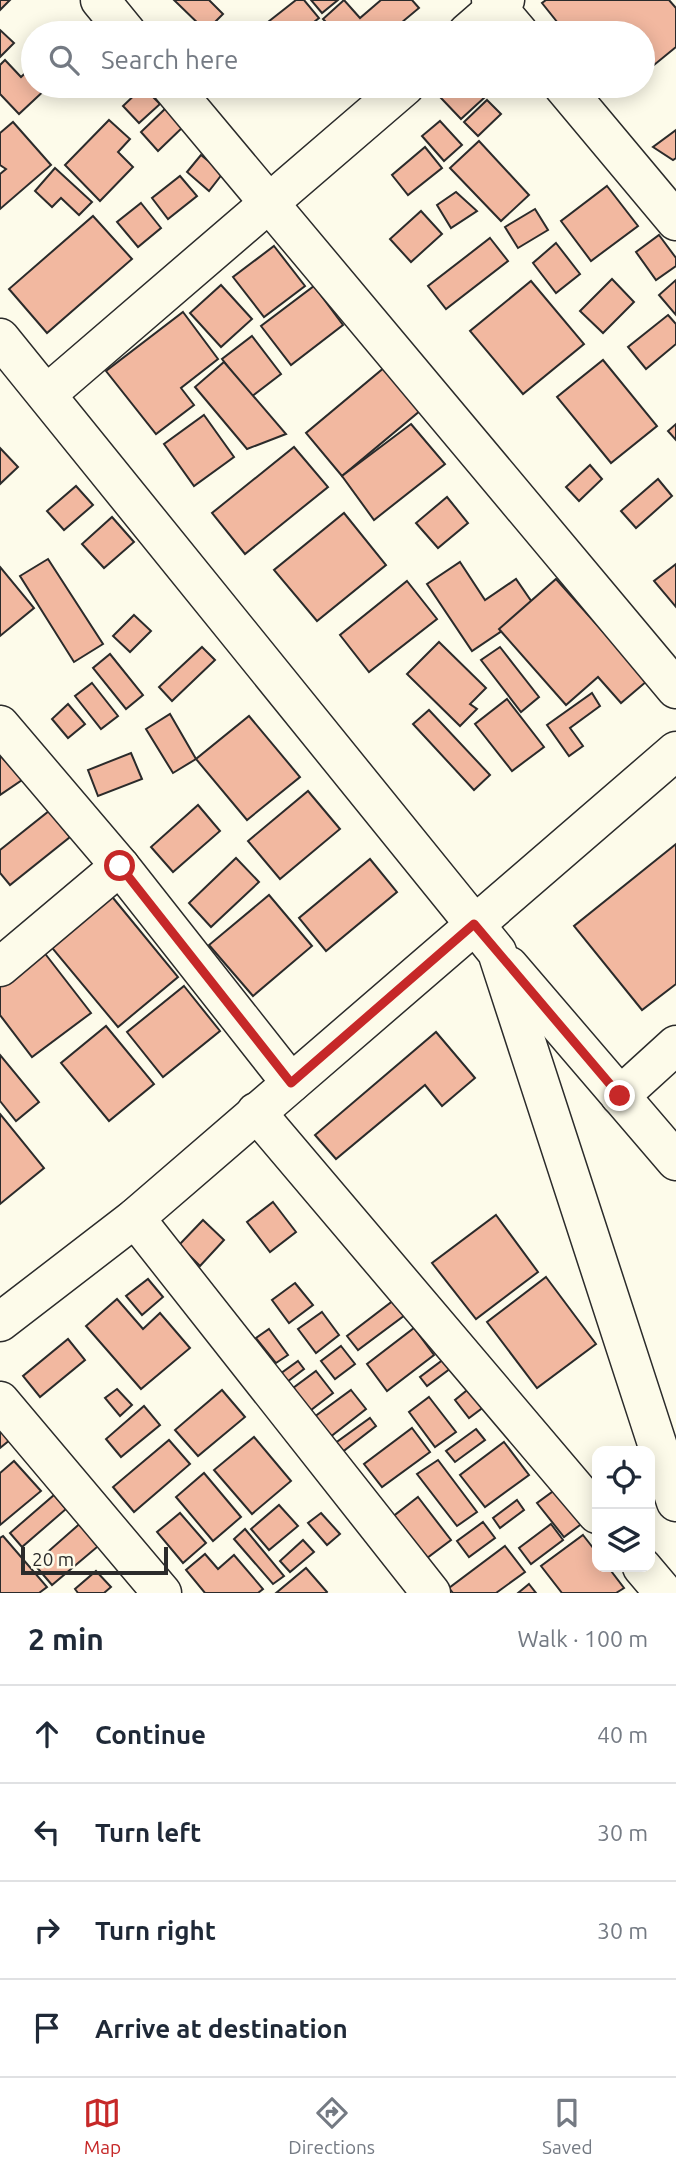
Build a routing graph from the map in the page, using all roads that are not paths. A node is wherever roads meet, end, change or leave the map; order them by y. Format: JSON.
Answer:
{"nodes":[{"id":1,"x":100,"y":0,"type":"edge"},
{"id":2,"x":503,"y":10,"type":"edge"},
{"id":3,"x":117,"y":21,"type":"edge"},
{"id":4,"x":486,"y":21,"type":"edge"},
{"id":5,"x":181,"y":98,"type":"edge"},
{"id":6,"x":391,"y":98,"type":"edge"},
{"id":7,"x":573,"y":98,"type":"edge"},
{"id":8,"x":268,"y":203,"type":"junction"},
{"id":9,"x":676,"y":221,"type":"edge"},
{"id":10,"x":0,"y":338,"type":"edge"},
{"id":11,"x":47,"y":394,"type":"junction"},
{"id":12,"x":676,"y":689,"type":"edge"},
{"id":13,"x":0,"y":725,"type":"edge"},
{"id":14,"x":676,"y":751,"type":"edge"},
{"id":15,"x":120,"y":866,"type":"junction"},
{"id":16,"x":485,"y":938,"type":"junction"},
{"id":17,"x":0,"y":967,"type":"edge"},
{"id":18,"x":676,"y":1045,"type":"edge"},
{"id":19,"x":291,"y":1083,"type":"junction"},
{"id":20,"x":620,"y":1096,"type":"junction"},
{"id":21,"x":256,"y":1112,"type":"junction"},
{"id":22,"x":676,"y":1161,"type":"edge"},
{"id":23,"x":135,"y":1217,"type":"junction"},
{"id":24,"x":0,"y":1322,"type":"edge"},
{"id":25,"x":0,"y":1401,"type":"edge"},
{"id":26,"x":676,"y":1502,"type":"edge"},
{"id":27,"x":593,"y":1509,"type":"edge"},
{"id":28,"x":646,"y":1572,"type":"edge"},
{"id":29,"x":162,"y":1593,"type":"edge"},
{"id":30,"x":431,"y":1593,"type":"edge"},
{"id":31,"x":664,"y":1593,"type":"edge"}],
"edges":[{"from":1,"to":3,"type":"street"},
{"from":2,"to":4,"type":"street"},
{"from":5,"to":8,"type":"street"},
{"from":6,"to":8,"type":"street"},
{"from":7,"to":9,"type":"street"},
{"from":8,"to":11,"type":"street"},
{"from":8,"to":12,"type":"street"},
{"from":10,"to":11,"type":"street"},
{"from":11,"to":16,"type":"street"},
{"from":13,"to":15,"type":"street"},
{"from":14,"to":16,"type":"street"},
{"from":15,"to":17,"type":"street"},
{"from":15,"to":19,"type":"street"},
{"from":16,"to":19,"type":"street"},
{"from":16,"to":20,"type":"street"},
{"from":16,"to":26,"type":"street"},
{"from":18,"to":20,"type":"street"},
{"from":19,"to":21,"type":"street"},
{"from":20,"to":22,"type":"street"},
{"from":21,"to":23,"type":"street"},
{"from":21,"to":27,"type":"street"},
{"from":23,"to":24,"type":"street"},
{"from":23,"to":30,"type":"street"},
{"from":25,"to":29,"type":"street"},
{"from":28,"to":31,"type":"street"}]}
